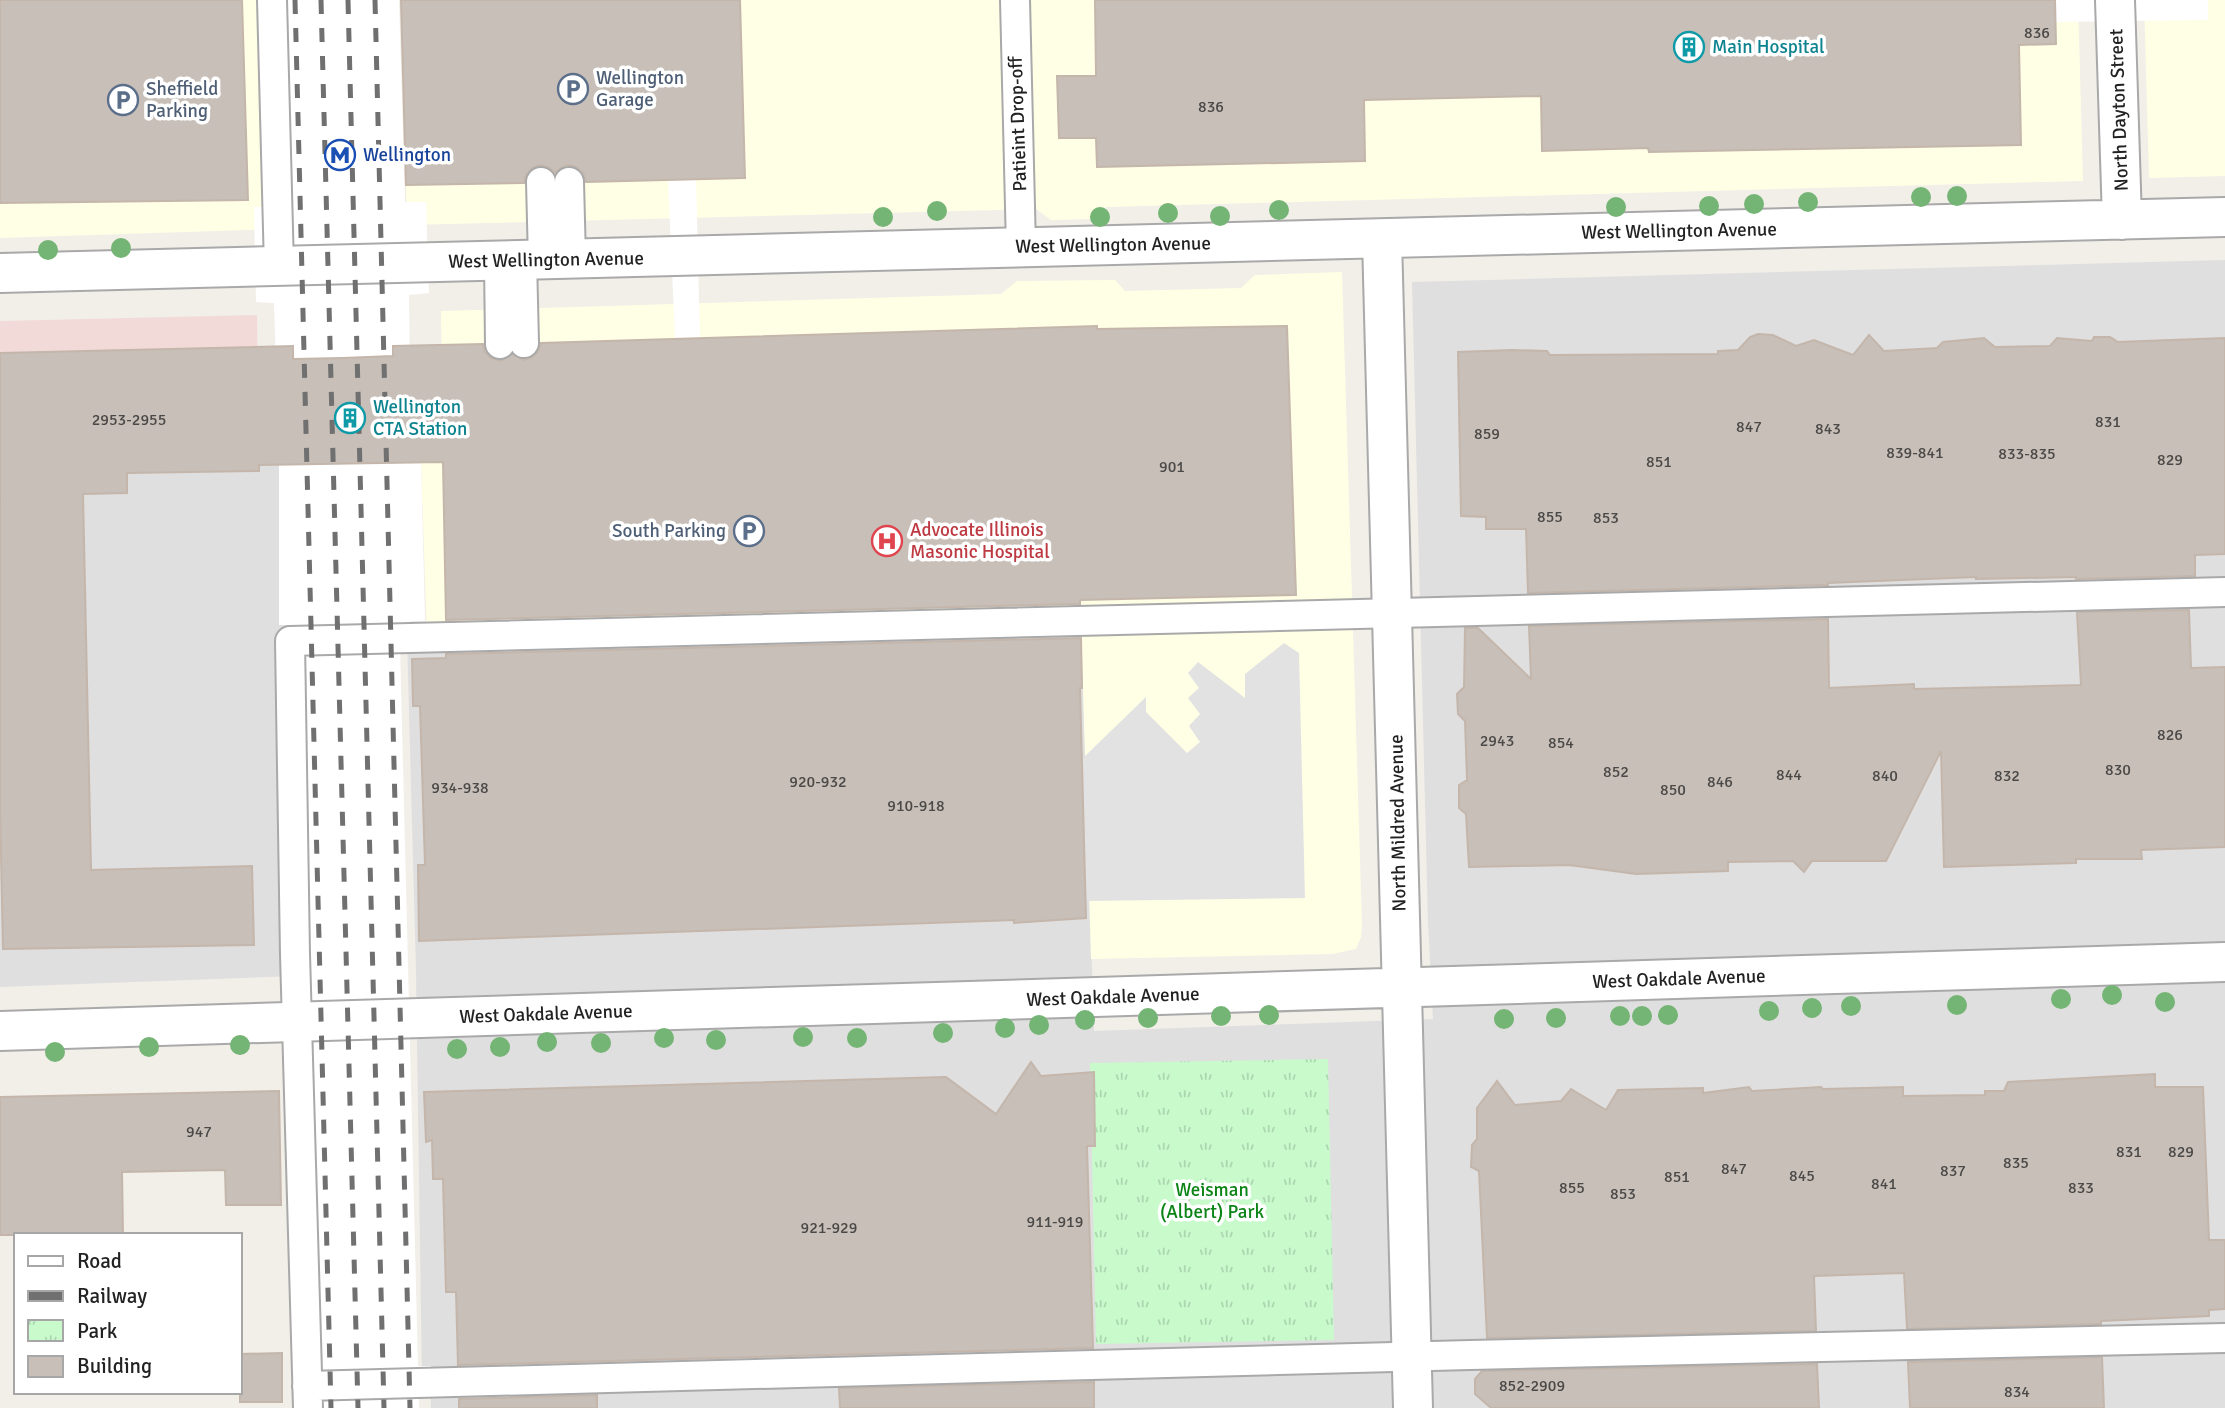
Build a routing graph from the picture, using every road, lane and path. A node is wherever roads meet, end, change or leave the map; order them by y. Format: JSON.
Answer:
{"nodes":[{"id":1,"x":272,"y":0,"type":"edge"},
{"id":2,"x":1015,"y":0,"type":"edge"},
{"id":3,"x":2115,"y":0,"type":"edge"},
{"id":4,"x":541,"y":183,"type":"dead end"},
{"id":5,"x":569,"y":183,"type":"dead end"},
{"id":6,"x":2225,"y":217,"type":"edge"},
{"id":7,"x":2122,"y":220,"type":"junction"},
{"id":8,"x":1382,"y":239,"type":"junction"},
{"id":9,"x":1021,"y":248,"type":"junction"},
{"id":10,"x":534,"y":260,"type":"junction"},
{"id":11,"x":279,"y":267,"type":"junction"},
{"id":12,"x":0,"y":273,"type":"edge"},
{"id":13,"x":512,"y":344,"type":"dead end"},
{"id":14,"x":2225,"y":592,"type":"edge"},
{"id":15,"x":1392,"y":613,"type":"junction"},
{"id":16,"x":2225,"y":962,"type":"edge"},
{"id":17,"x":1402,"y":988,"type":"junction"},
{"id":18,"x":296,"y":1022,"type":"junction"},
{"id":19,"x":0,"y":1031,"type":"edge"},
{"id":20,"x":2225,"y":1338,"type":"edge"},
{"id":21,"x":1412,"y":1357,"type":"junction"},
{"id":22,"x":308,"y":1397,"type":"edge"},
{"id":23,"x":1413,"y":1408,"type":"edge"}],
"edges":[{"from":1,"to":11,"type":"lane"},
{"from":2,"to":9,"type":"lane","name":"Patieint Drop-off"},
{"from":3,"to":7,"type":"street","name":"North Dayton Street"},
{"from":4,"to":10,"type":"lane"},
{"from":5,"to":10,"type":"lane"},
{"from":6,"to":7,"type":"street","name":"West Wellington Avenue"},
{"from":7,"to":8,"type":"street","name":"West Wellington Avenue"},
{"from":8,"to":9,"type":"street","name":"West Wellington Avenue"},
{"from":8,"to":15,"type":"street","name":"North Mildred Avenue"},
{"from":9,"to":10,"type":"street","name":"West Wellington Avenue"},
{"from":10,"to":11,"type":"street","name":"West Wellington Avenue"},
{"from":10,"to":13,"type":"lane"},
{"from":11,"to":12,"type":"street","name":"West Wellington Avenue"},
{"from":14,"to":15,"type":"lane"},
{"from":15,"to":17,"type":"street","name":"North Mildred Avenue"},
{"from":15,"to":18,"type":"lane"},
{"from":16,"to":17,"type":"street","name":"West Oakdale Avenue"},
{"from":17,"to":18,"type":"street","name":"West Oakdale Avenue"},
{"from":17,"to":21,"type":"street","name":"North Mildred Avenue"},
{"from":18,"to":19,"type":"street","name":"West Oakdale Avenue"},
{"from":18,"to":22,"type":"lane"},
{"from":20,"to":21,"type":"lane"},
{"from":21,"to":22,"type":"lane"},
{"from":21,"to":23,"type":"street","name":"North Mildred Avenue"}]}
